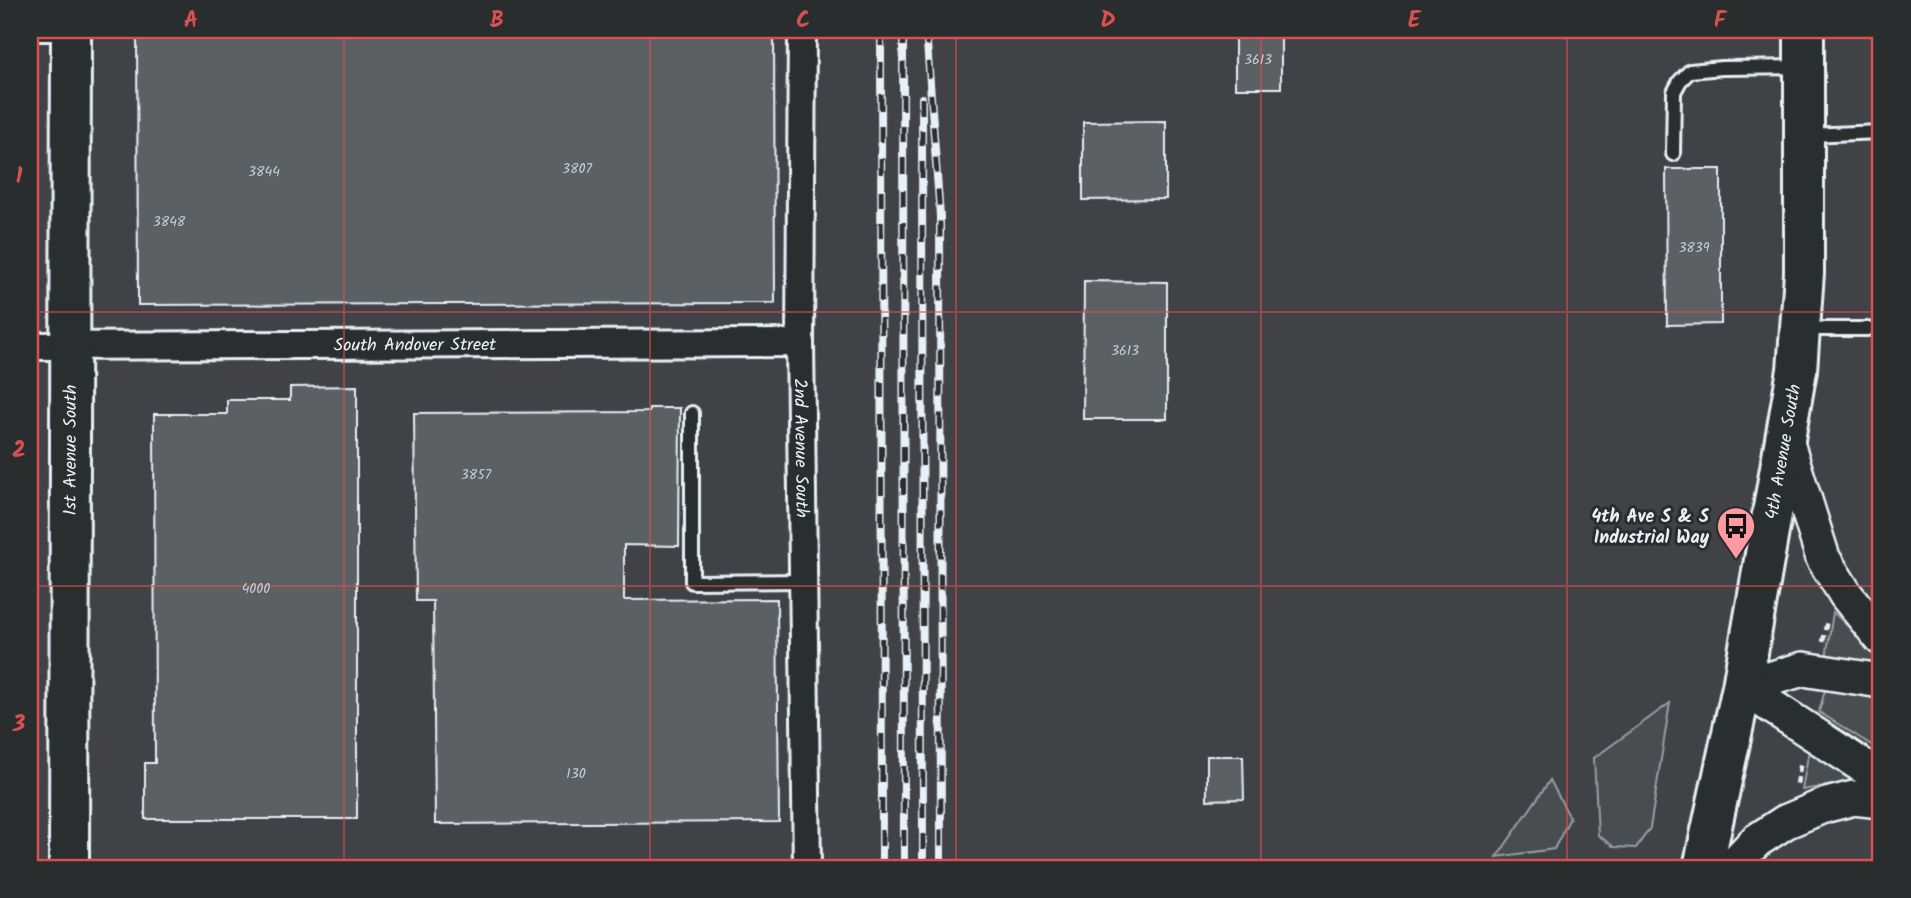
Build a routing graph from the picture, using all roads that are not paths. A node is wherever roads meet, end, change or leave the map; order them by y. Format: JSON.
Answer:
{"nodes":[{"id":1,"x":802,"y":30,"type":"edge"},
{"id":2,"x":71,"y":32,"type":"edge"},
{"id":3,"x":30,"y":34,"type":"edge"},
{"id":4,"x":1804,"y":48,"type":"edge"},
{"id":5,"x":1881,"y":132,"type":"edge"},
{"id":6,"x":1804,"y":135,"type":"junction"},
{"id":7,"x":1673,"y":154,"type":"dead end"},
{"id":8,"x":1868,"y":328,"type":"dead end"},
{"id":9,"x":1800,"y":330,"type":"junction"},
{"id":10,"x":800,"y":343,"type":"junction"},
{"id":11,"x":30,"y":346,"type":"edge"},
{"id":12,"x":71,"y":346,"type":"junction"},
{"id":13,"x":692,"y":413,"type":"dead end"},
{"id":14,"x":1786,"y":440,"type":"junction"},
{"id":15,"x":803,"y":581,"type":"junction"},
{"id":16,"x":1881,"y":639,"type":"edge"},
{"id":17,"x":1881,"y":681,"type":"edge"},
{"id":18,"x":1742,"y":687,"type":"junction"},
{"id":19,"x":1881,"y":778,"type":"edge"},
{"id":20,"x":1881,"y":801,"type":"edge"},
{"id":21,"x":69,"y":868,"type":"edge"},
{"id":22,"x":807,"y":868,"type":"edge"},
{"id":23,"x":1703,"y":868,"type":"edge"},
{"id":24,"x":1730,"y":868,"type":"edge"}],
"edges":[{"from":1,"to":10,"type":"street","name":"2nd Avenue South"},
{"from":2,"to":3,"type":"lane"},
{"from":2,"to":12,"type":"main road","name":"1st Avenue South"},
{"from":4,"to":6,"type":"main road","name":"4th Avenue South"},
{"from":4,"to":7,"type":"lane"},
{"from":5,"to":6,"type":"lane"},
{"from":6,"to":9,"type":"main road","name":"4th Avenue South"},
{"from":8,"to":9,"type":"lane"},
{"from":9,"to":14,"type":"main road","name":"4th Avenue South"},
{"from":10,"to":12,"type":"street","name":"South Andover Street"},
{"from":10,"to":15,"type":"street","name":"2nd Avenue South"},
{"from":11,"to":12,"type":"street","name":"South Andover Street"},
{"from":12,"to":21,"type":"main road","name":"1st Avenue South"},
{"from":13,"to":15,"type":"lane"},
{"from":14,"to":16,"type":"street"},
{"from":14,"to":18,"type":"main road","name":"4th Avenue South"},
{"from":15,"to":22,"type":"street","name":"2nd Avenue South"},
{"from":17,"to":18,"type":"street"},
{"from":18,"to":19,"type":"street"},
{"from":18,"to":23,"type":"main road","name":"4th Avenue South"},
{"from":20,"to":24,"type":"street"}]}
